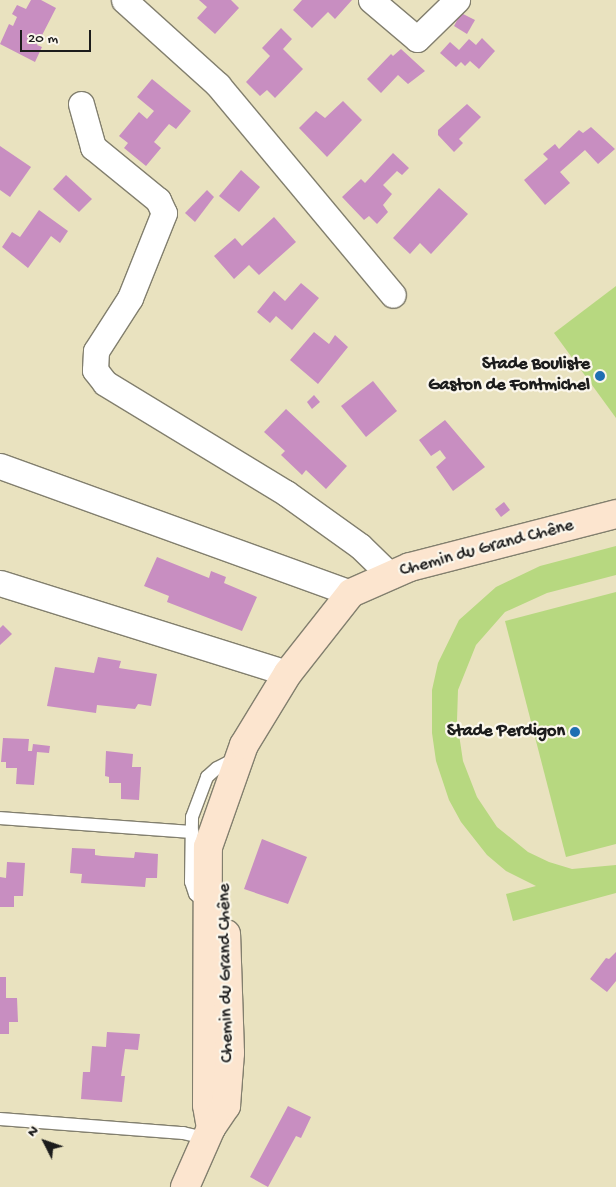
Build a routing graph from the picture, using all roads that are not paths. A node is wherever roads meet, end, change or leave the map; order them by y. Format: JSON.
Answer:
{"nodes":[{"id":1,"x":124,"y":0,"type":"edge"},
{"id":2,"x":371,"y":0,"type":"edge"},
{"id":3,"x":457,"y":0,"type":"edge"},
{"id":4,"x":81,"y":104,"type":"dead end"},
{"id":5,"x":393,"y":295,"type":"dead end"},
{"id":6,"x":0,"y":466,"type":"edge"},
{"id":7,"x":616,"y":514,"type":"edge"},
{"id":8,"x":391,"y":576,"type":"junction"},
{"id":9,"x":0,"y":583,"type":"edge"},
{"id":10,"x":351,"y":593,"type":"junction"},
{"id":11,"x":288,"y":673,"type":"junction"},
{"id":12,"x":240,"y":757,"type":"junction"},
{"id":13,"x":217,"y":814,"type":"junction"},
{"id":14,"x":0,"y":818,"type":"edge"},
{"id":15,"x":192,"y":832,"type":"junction"},
{"id":16,"x":208,"y":906,"type":"junction"},
{"id":17,"x":0,"y":1119,"type":"edge"},
{"id":18,"x":210,"y":1134,"type":"junction"},
{"id":19,"x":185,"y":1187,"type":"edge"}],
"edges":[{"from":1,"to":5,"type":"street"},
{"from":2,"to":3,"type":"street"},
{"from":4,"to":8,"type":"street"},
{"from":6,"to":10,"type":"street"},
{"from":7,"to":8,"type":"main road","name":"Chemin du Grand Chêne"},
{"from":8,"to":10,"type":"main road","name":"Chemin du Grand Chêne"},
{"from":9,"to":11,"type":"street"},
{"from":10,"to":11,"type":"main road","name":"Chemin du Grand Chêne"},
{"from":11,"to":12,"type":"main road","name":"Chemin du Grand Chêne"},
{"from":12,"to":13,"type":"main road","name":"Chemin du Grand Chêne"},
{"from":12,"to":15,"type":"lane"},
{"from":13,"to":16,"type":"main road","name":"Chemin du Grand Chêne"},
{"from":13,"to":18,"type":"main road","name":"Chemin du Grand Chêne"},
{"from":14,"to":15,"type":"lane"},
{"from":15,"to":16,"type":"lane"},
{"from":16,"to":18,"type":"main road","name":"Chemin du Grand Chêne"},
{"from":17,"to":18,"type":"lane"},
{"from":18,"to":19,"type":"main road","name":"Chemin du Grand Chêne"}]}
